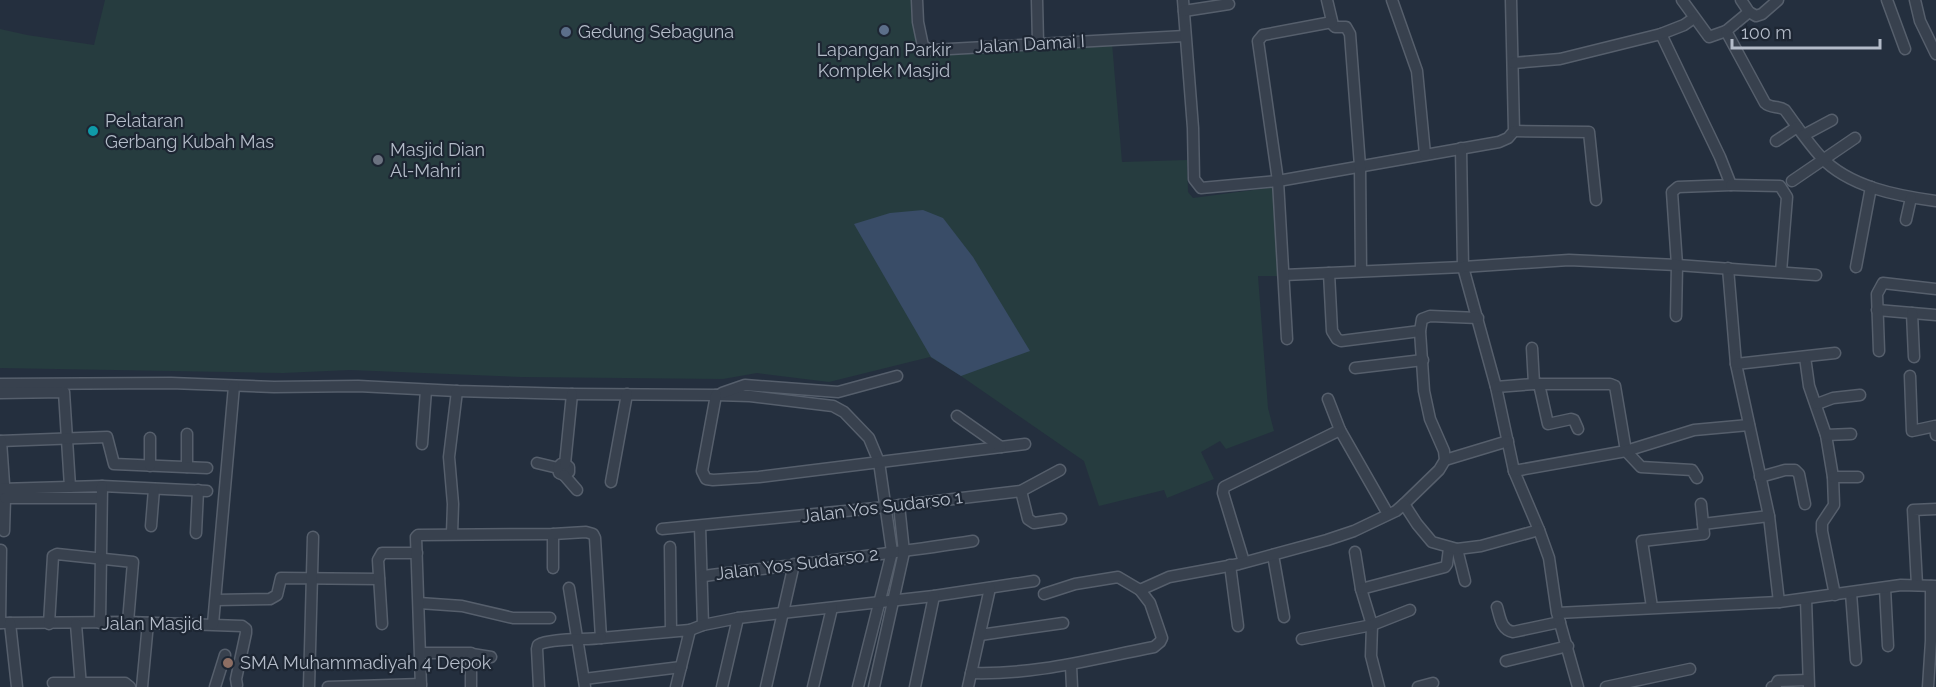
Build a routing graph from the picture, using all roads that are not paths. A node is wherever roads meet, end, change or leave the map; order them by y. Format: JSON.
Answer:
{"nodes":[{"id":1,"x":917,"y":0,"type":"edge"},
{"id":2,"x":1037,"y":0,"type":"edge"},
{"id":3,"x":1327,"y":0,"type":"edge"},
{"id":4,"x":1392,"y":0,"type":"edge"},
{"id":5,"x":1511,"y":0,"type":"edge"},
{"id":6,"x":1682,"y":0,"type":"edge"},
{"id":7,"x":1741,"y":0,"type":"edge"},
{"id":8,"x":1778,"y":0,"type":"edge"},
{"id":9,"x":1887,"y":0,"type":"edge"},
{"id":10,"x":1915,"y":0,"type":"edge"},
{"id":11,"x":1229,"y":4,"type":"dead end"},
{"id":12,"x":1183,"y":6,"type":"edge"},
{"id":13,"x":1749,"y":12,"type":"junction"},
{"id":14,"x":1694,"y":18,"type":"junction"},
{"id":15,"x":1332,"y":22,"type":"junction"},
{"id":16,"x":1726,"y":31,"type":"junction"},
{"id":17,"x":1661,"y":34,"type":"junction"},
{"id":18,"x":1185,"y":36,"type":"junction"},
{"id":19,"x":1038,"y":44,"type":"junction"},
{"id":20,"x":1905,"y":49,"type":"dead end"},
{"id":21,"x":1936,"y":51,"type":"edge"},
{"id":22,"x":1513,"y":63,"type":"junction"},
{"id":23,"x":1832,"y":120,"type":"dead end"},
{"id":24,"x":1514,"y":131,"type":"junction"},
{"id":25,"x":1801,"y":131,"type":"junction"},
{"id":26,"x":1855,"y":138,"type":"dead end"},
{"id":27,"x":1776,"y":141,"type":"dead end"},
{"id":28,"x":1461,"y":148,"type":"junction"},
{"id":29,"x":1425,"y":154,"type":"junction"},
{"id":30,"x":1822,"y":159,"type":"junction"},
{"id":31,"x":1360,"y":166,"type":"junction"},
{"id":32,"x":1792,"y":181,"type":"dead end"},
{"id":33,"x":1278,"y":182,"type":"junction"},
{"id":34,"x":1731,"y":185,"type":"junction"},
{"id":35,"x":1871,"y":187,"type":"junction"},
{"id":36,"x":1911,"y":198,"type":"junction"},
{"id":37,"x":1596,"y":200,"type":"dead end"},
{"id":38,"x":1936,"y":201,"type":"edge"},
{"id":39,"x":1906,"y":220,"type":"dead end"},
{"id":40,"x":1677,"y":265,"type":"junction"},
{"id":41,"x":1463,"y":267,"type":"junction"},
{"id":42,"x":1856,"y":267,"type":"dead end"},
{"id":43,"x":1728,"y":268,"type":"junction"},
{"id":44,"x":1361,"y":271,"type":"junction"},
{"id":45,"x":1781,"y":272,"type":"junction"},
{"id":46,"x":1329,"y":273,"type":"junction"},
{"id":47,"x":1284,"y":275,"type":"junction"},
{"id":48,"x":1816,"y":275,"type":"dead end"},
{"id":49,"x":1936,"y":288,"type":"edge"},
{"id":50,"x":1877,"y":310,"type":"junction"},
{"id":51,"x":1912,"y":313,"type":"junction"},
{"id":52,"x":1936,"y":315,"type":"edge"},
{"id":53,"x":1676,"y":316,"type":"dead end"},
{"id":54,"x":1478,"y":318,"type":"junction"},
{"id":55,"x":1420,"y":331,"type":"junction"},
{"id":56,"x":1287,"y":339,"type":"dead end"},
{"id":57,"x":1532,"y":348,"type":"dead end"},
{"id":58,"x":1879,"y":351,"type":"dead end"},
{"id":59,"x":1835,"y":353,"type":"dead end"},
{"id":60,"x":1804,"y":357,"type":"junction"},
{"id":61,"x":1914,"y":357,"type":"dead end"},
{"id":62,"x":1423,"y":360,"type":"junction"},
{"id":63,"x":1736,"y":364,"type":"junction"},
{"id":64,"x":1355,"y":368,"type":"dead end"},
{"id":65,"x":1910,"y":375,"type":"dead end"},
{"id":66,"x":897,"y":376,"type":"dead end"},
{"id":67,"x":0,"y":384,"type":"edge"},
{"id":68,"x":1537,"y":384,"type":"junction"},
{"id":69,"x":234,"y":386,"type":"junction"},
{"id":70,"x":1496,"y":387,"type":"junction"},
{"id":71,"x":426,"y":390,"type":"junction"},
{"id":72,"x":458,"y":391,"type":"junction"},
{"id":73,"x":0,"y":393,"type":"edge"},
{"id":74,"x":572,"y":394,"type":"junction"},
{"id":75,"x":627,"y":394,"type":"junction"},
{"id":76,"x":716,"y":395,"type":"junction"},
{"id":77,"x":1860,"y":395,"type":"dead end"},
{"id":78,"x":1328,"y":399,"type":"dead end"},
{"id":79,"x":1816,"y":404,"type":"junction"},
{"id":80,"x":957,"y":416,"type":"dead end"},
{"id":81,"x":1749,"y":425,"type":"junction"},
{"id":82,"x":1578,"y":429,"type":"dead end"},
{"id":83,"x":1936,"y":429,"type":"edge"},
{"id":84,"x":1340,"y":430,"type":"junction"},
{"id":85,"x":187,"y":434,"type":"dead end"},
{"id":86,"x":1851,"y":434,"type":"dead end"},
{"id":87,"x":1826,"y":435,"type":"junction"},
{"id":88,"x":150,"y":438,"type":"dead end"},
{"id":89,"x":67,"y":440,"type":"junction"},
{"id":90,"x":0,"y":441,"type":"edge"},
{"id":91,"x":1508,"y":441,"type":"junction"},
{"id":92,"x":423,"y":444,"type":"dead end"},
{"id":93,"x":1025,"y":444,"type":"dead end"},
{"id":94,"x":1001,"y":447,"type":"junction"},
{"id":95,"x":1626,"y":451,"type":"junction"},
{"id":96,"x":1445,"y":460,"type":"junction"},
{"id":97,"x":879,"y":462,"type":"junction"},
{"id":98,"x":537,"y":463,"type":"dead end"},
{"id":99,"x":150,"y":466,"type":"junction"},
{"id":100,"x":188,"y":467,"type":"junction"},
{"id":101,"x":207,"y":468,"type":"dead end"},
{"id":102,"x":563,"y":469,"type":"junction"},
{"id":103,"x":1059,"y":470,"type":"dead end"},
{"id":104,"x":1514,"y":471,"type":"junction"},
{"id":105,"x":1760,"y":477,"type":"junction"},
{"id":106,"x":1833,"y":477,"type":"junction"},
{"id":107,"x":1858,"y":477,"type":"dead end"},
{"id":108,"x":1697,"y":478,"type":"dead end"},
{"id":109,"x":611,"y":482,"type":"dead end"},
{"id":110,"x":102,"y":486,"type":"junction"},
{"id":111,"x":70,"y":487,"type":"junction"},
{"id":112,"x":154,"y":489,"type":"junction"},
{"id":113,"x":577,"y":490,"type":"dead end"},
{"id":114,"x":1021,"y":491,"type":"junction"},
{"id":115,"x":3,"y":492,"type":"edge"},
{"id":116,"x":101,"y":498,"type":"junction"},
{"id":117,"x":1404,"y":504,"type":"junction"},
{"id":118,"x":1701,"y":504,"type":"dead end"},
{"id":119,"x":1804,"y":504,"type":"dead end"},
{"id":120,"x":899,"y":505,"type":"junction"},
{"id":121,"x":886,"y":507,"type":"junction"},
{"id":122,"x":1936,"y":509,"type":"edge"},
{"id":123,"x":1388,"y":514,"type":"junction"},
{"id":124,"x":1768,"y":516,"type":"junction"},
{"id":125,"x":1061,"y":519,"type":"dead end"},
{"id":126,"x":1703,"y":524,"type":"junction"},
{"id":127,"x":151,"y":525,"type":"dead end"},
{"id":128,"x":700,"y":526,"type":"junction"},
{"id":129,"x":662,"y":529,"type":"dead end"},
{"id":130,"x":1539,"y":530,"type":"junction"},
{"id":131,"x":4,"y":531,"type":"dead end"},
{"id":132,"x":196,"y":533,"type":"dead end"},
{"id":133,"x":452,"y":534,"type":"junction"},
{"id":134,"x":553,"y":534,"type":"junction"},
{"id":135,"x":313,"y":537,"type":"dead end"},
{"id":136,"x":973,"y":542,"type":"dead end"},
{"id":137,"x":670,"y":547,"type":"dead end"},
{"id":138,"x":1453,"y":549,"type":"junction"},
{"id":139,"x":1,"y":550,"type":"edge"},
{"id":140,"x":892,"y":552,"type":"junction"},
{"id":141,"x":904,"y":552,"type":"junction"},
{"id":142,"x":1355,"y":552,"type":"dead end"},
{"id":143,"x":417,"y":554,"type":"junction"},
{"id":144,"x":1273,"y":555,"type":"junction"},
{"id":145,"x":102,"y":557,"type":"junction"},
{"id":146,"x":794,"y":564,"type":"junction"},
{"id":147,"x":1239,"y":564,"type":"junction"},
{"id":148,"x":553,"y":568,"type":"dead end"},
{"id":149,"x":703,"y":576,"type":"junction"},
{"id":150,"x":379,"y":579,"type":"junction"},
{"id":151,"x":311,"y":580,"type":"junction"},
{"id":152,"x":1034,"y":581,"type":"dead end"},
{"id":153,"x":1465,"y":581,"type":"dead end"},
{"id":154,"x":1917,"y":585,"type":"junction"},
{"id":155,"x":1934,"y":586,"type":"edge"},
{"id":156,"x":569,"y":588,"type":"dead end"},
{"id":157,"x":990,"y":588,"type":"junction"},
{"id":158,"x":1885,"y":588,"type":"junction"},
{"id":159,"x":1361,"y":589,"type":"junction"},
{"id":160,"x":1140,"y":590,"type":"junction"},
{"id":161,"x":1851,"y":592,"type":"junction"},
{"id":162,"x":1044,"y":594,"type":"dead end"},
{"id":163,"x":1835,"y":595,"type":"junction"},
{"id":164,"x":934,"y":596,"type":"junction"},
{"id":165,"x":895,"y":599,"type":"junction"},
{"id":166,"x":1806,"y":599,"type":"junction"},
{"id":167,"x":216,"y":600,"type":"junction"},
{"id":168,"x":879,"y":601,"type":"junction"},
{"id":169,"x":1779,"y":602,"type":"junction"},
{"id":170,"x":419,"y":603,"type":"junction"},
{"id":171,"x":1497,"y":607,"type":"dead end"},
{"id":172,"x":1652,"y":607,"type":"junction"},
{"id":173,"x":832,"y":608,"type":"junction"},
{"id":174,"x":1410,"y":610,"type":"dead end"},
{"id":175,"x":784,"y":612,"type":"junction"},
{"id":176,"x":1284,"y":617,"type":"dead end"},
{"id":177,"x":550,"y":618,"type":"dead end"},
{"id":178,"x":738,"y":618,"type":"junction"},
{"id":179,"x":1558,"y":618,"type":"junction"},
{"id":180,"x":128,"y":622,"type":"junction"},
{"id":181,"x":3,"y":623,"type":"edge"},
{"id":182,"x":100,"y":623,"type":"junction"},
{"id":183,"x":147,"y":623,"type":"junction"},
{"id":184,"x":1063,"y":623,"type":"dead end"},
{"id":185,"x":49,"y":624,"type":"junction"},
{"id":186,"x":76,"y":624,"type":"junction"},
{"id":187,"x":213,"y":624,"type":"junction"},
{"id":188,"x":382,"y":624,"type":"dead end"},
{"id":189,"x":703,"y":625,"type":"junction"},
{"id":190,"x":1372,"y":625,"type":"junction"},
{"id":191,"x":1238,"y":626,"type":"dead end"},
{"id":192,"x":690,"y":630,"type":"junction"},
{"id":193,"x":671,"y":631,"type":"junction"},
{"id":194,"x":980,"y":635,"type":"junction"},
{"id":195,"x":602,"y":638,"type":"junction"},
{"id":196,"x":1302,"y":639,"type":"dead end"},
{"id":197,"x":577,"y":641,"type":"junction"},
{"id":198,"x":1568,"y":646,"type":"junction"},
{"id":199,"x":1888,"y":646,"type":"dead end"},
{"id":200,"x":421,"y":653,"type":"junction"},
{"id":201,"x":472,"y":654,"type":"junction"},
{"id":202,"x":225,"y":655,"type":"dead end"},
{"id":203,"x":491,"y":657,"type":"dead end"},
{"id":204,"x":1856,"y":660,"type":"dead end"},
{"id":205,"x":1506,"y":661,"type":"dead end"},
{"id":206,"x":1071,"y":666,"type":"junction"},
{"id":207,"x":681,"y":667,"type":"junction"},
{"id":208,"x":1690,"y":669,"type":"dead end"},
{"id":209,"x":971,"y":673,"type":"junction"},
{"id":210,"x":52,"y":682,"type":"dead end"},
{"id":211,"x":585,"y":683,"type":"edge"},
{"id":212,"x":1433,"y":683,"type":"dead end"},
{"id":213,"x":1809,"y":683,"type":"edge"},
{"id":214,"x":80,"y":685,"type":"edge"},
{"id":215,"x":235,"y":686,"type":"edge"},
{"id":216,"x":363,"y":686,"type":"edge"},
{"id":217,"x":421,"y":686,"type":"edge"},
{"id":218,"x":17,"y":687,"type":"edge"},
{"id":219,"x":130,"y":687,"type":"edge"},
{"id":220,"x":142,"y":687,"type":"edge"},
{"id":221,"x":215,"y":687,"type":"edge"},
{"id":222,"x":309,"y":687,"type":"edge"},
{"id":223,"x":328,"y":687,"type":"edge"},
{"id":224,"x":471,"y":687,"type":"edge"},
{"id":225,"x":539,"y":687,"type":"edge"},
{"id":226,"x":676,"y":687,"type":"edge"},
{"id":227,"x":722,"y":687,"type":"edge"},
{"id":228,"x":766,"y":687,"type":"edge"},
{"id":229,"x":813,"y":687,"type":"edge"},
{"id":230,"x":858,"y":687,"type":"edge"},
{"id":231,"x":874,"y":687,"type":"edge"},
{"id":232,"x":915,"y":687,"type":"edge"},
{"id":233,"x":968,"y":687,"type":"edge"},
{"id":234,"x":1072,"y":687,"type":"edge"},
{"id":235,"x":1379,"y":687,"type":"edge"},
{"id":236,"x":1418,"y":687,"type":"edge"},
{"id":237,"x":1578,"y":687,"type":"edge"},
{"id":238,"x":1606,"y":687,"type":"edge"},
{"id":239,"x":1772,"y":687,"type":"edge"},
{"id":240,"x":1928,"y":687,"type":"edge"}],
"edges":[{"from":1,"to":19,"type":"street","name":"Jalan Damai I"},
{"from":2,"to":19,"type":"street"},
{"from":3,"to":15,"type":"street"},
{"from":4,"to":29,"type":"street"},
{"from":5,"to":22,"type":"street"},
{"from":6,"to":14,"type":"street"},
{"from":7,"to":13,"type":"street"},
{"from":8,"to":13,"type":"street"},
{"from":9,"to":20,"type":"street"},
{"from":10,"to":21,"type":"street"},
{"from":11,"to":12,"type":"street"},
{"from":12,"to":18,"type":"street"},
{"from":13,"to":16,"type":"street"},
{"from":14,"to":16,"type":"street"},
{"from":14,"to":17,"type":"street"},
{"from":15,"to":31,"type":"street"},
{"from":15,"to":33,"type":"street"},
{"from":16,"to":25,"type":"street"},
{"from":17,"to":22,"type":"street"},
{"from":17,"to":34,"type":"street"},
{"from":18,"to":19,"type":"street","name":"Jalan Damai I"},
{"from":18,"to":33,"type":"street"},
{"from":22,"to":24,"type":"street"},
{"from":23,"to":25,"type":"street"},
{"from":24,"to":28,"type":"street"},
{"from":24,"to":37,"type":"street"},
{"from":25,"to":27,"type":"street"},
{"from":25,"to":30,"type":"street"},
{"from":26,"to":30,"type":"street"},
{"from":28,"to":29,"type":"street"},
{"from":28,"to":41,"type":"street"},
{"from":29,"to":31,"type":"street"},
{"from":30,"to":32,"type":"street"},
{"from":30,"to":35,"type":"street"},
{"from":31,"to":33,"type":"street"},
{"from":31,"to":44,"type":"street"},
{"from":33,"to":47,"type":"street"},
{"from":34,"to":40,"type":"street"},
{"from":34,"to":45,"type":"street"},
{"from":35,"to":36,"type":"street"},
{"from":35,"to":42,"type":"street"},
{"from":36,"to":38,"type":"street"},
{"from":36,"to":39,"type":"street"},
{"from":40,"to":41,"type":"street"},
{"from":40,"to":43,"type":"street"},
{"from":40,"to":53,"type":"street"},
{"from":41,"to":44,"type":"street"},
{"from":41,"to":54,"type":"street"},
{"from":43,"to":45,"type":"street"},
{"from":43,"to":63,"type":"street"},
{"from":44,"to":46,"type":"street"},
{"from":45,"to":48,"type":"street"},
{"from":46,"to":47,"type":"street"},
{"from":46,"to":55,"type":"street"},
{"from":47,"to":56,"type":"street"},
{"from":49,"to":50,"type":"street"},
{"from":50,"to":51,"type":"street"},
{"from":50,"to":58,"type":"street"},
{"from":51,"to":52,"type":"street"},
{"from":51,"to":61,"type":"street"},
{"from":54,"to":55,"type":"street"},
{"from":54,"to":70,"type":"street"},
{"from":55,"to":62,"type":"street"},
{"from":57,"to":68,"type":"street"},
{"from":59,"to":60,"type":"street"},
{"from":60,"to":63,"type":"street"},
{"from":60,"to":79,"type":"street"},
{"from":62,"to":64,"type":"street"},
{"from":62,"to":96,"type":"street"},
{"from":63,"to":81,"type":"street"},
{"from":65,"to":83,"type":"street"},
{"from":66,"to":76,"type":"street"},
{"from":67,"to":69,"type":"street"},
{"from":68,"to":70,"type":"street"},
{"from":68,"to":82,"type":"street"},
{"from":68,"to":95,"type":"street"},
{"from":69,"to":71,"type":"street"},
{"from":69,"to":167,"type":"street"},
{"from":70,"to":91,"type":"street"},
{"from":71,"to":72,"type":"street"},
{"from":71,"to":92,"type":"street"},
{"from":72,"to":74,"type":"street"},
{"from":72,"to":133,"type":"street"},
{"from":73,"to":89,"type":"street"},
{"from":74,"to":75,"type":"street"},
{"from":74,"to":102,"type":"street"},
{"from":75,"to":76,"type":"street"},
{"from":75,"to":109,"type":"street"},
{"from":76,"to":97,"type":"street"},
{"from":76,"to":97,"type":"street"},
{"from":77,"to":79,"type":"street"},
{"from":78,"to":84,"type":"street"},
{"from":79,"to":87,"type":"street"},
{"from":80,"to":94,"type":"street"},
{"from":81,"to":95,"type":"street"},
{"from":81,"to":105,"type":"street"},
{"from":84,"to":123,"type":"street"},
{"from":84,"to":147,"type":"street"},
{"from":85,"to":100,"type":"street"},
{"from":86,"to":87,"type":"street"},
{"from":87,"to":106,"type":"street"},
{"from":88,"to":99,"type":"street"},
{"from":89,"to":90,"type":"street"},
{"from":89,"to":99,"type":"street"},
{"from":89,"to":111,"type":"street"},
{"from":90,"to":115,"type":"street"},
{"from":91,"to":96,"type":"street"},
{"from":91,"to":104,"type":"street"},
{"from":93,"to":94,"type":"street"},
{"from":94,"to":97,"type":"street"},
{"from":95,"to":104,"type":"street"},
{"from":95,"to":108,"type":"street"},
{"from":96,"to":117,"type":"street"},
{"from":97,"to":121,"type":"street"},
{"from":98,"to":102,"type":"street"},
{"from":99,"to":100,"type":"street"},
{"from":100,"to":101,"type":"street"},
{"from":102,"to":113,"type":"street"},
{"from":103,"to":114,"type":"street","name":"Jalan Yos Sudarso 1"},
{"from":104,"to":130,"type":"street"},
{"from":105,"to":119,"type":"street"},
{"from":105,"to":124,"type":"street"},
{"from":106,"to":107,"type":"street"},
{"from":106,"to":163,"type":"street"},
{"from":110,"to":111,"type":"street"},
{"from":110,"to":112,"type":"street"},
{"from":110,"to":116,"type":"street"},
{"from":111,"to":115,"type":"street"},
{"from":112,"to":127,"type":"street"},
{"from":112,"to":132,"type":"street"},
{"from":114,"to":120,"type":"street","name":"Jalan Yos Sudarso 1"},
{"from":114,"to":125,"type":"street"},
{"from":115,"to":116,"type":"street"},
{"from":115,"to":131,"type":"street"},
{"from":116,"to":145,"type":"street"},
{"from":117,"to":123,"type":"street"},
{"from":117,"to":138,"type":"street"},
{"from":118,"to":126,"type":"street"},
{"from":120,"to":121,"type":"street","name":"Jalan Yos Sudarso 1"},
{"from":120,"to":141,"type":"street"},
{"from":121,"to":128,"type":"street","name":"Jalan Yos Sudarso 1"},
{"from":121,"to":140,"type":"street"},
{"from":122,"to":154,"type":"street"},
{"from":123,"to":144,"type":"street"},
{"from":124,"to":126,"type":"street"},
{"from":124,"to":169,"type":"street"},
{"from":126,"to":172,"type":"street"},
{"from":128,"to":129,"type":"street","name":"Jalan Yos Sudarso 1"},
{"from":128,"to":149,"type":"street"},
{"from":130,"to":138,"type":"street"},
{"from":130,"to":179,"type":"street"},
{"from":133,"to":134,"type":"street"},
{"from":133,"to":143,"type":"street"},
{"from":134,"to":148,"type":"street"},
{"from":134,"to":195,"type":"street"},
{"from":135,"to":151,"type":"street"},
{"from":136,"to":141,"type":"street","name":"Jalan Yos Sudarso 2"},
{"from":137,"to":193,"type":"street"},
{"from":138,"to":153,"type":"street"},
{"from":138,"to":159,"type":"street"},
{"from":139,"to":181,"type":"street"},
{"from":140,"to":141,"type":"street","name":"Jalan Yos Sudarso 2"},
{"from":140,"to":146,"type":"street","name":"Jalan Yos Sudarso 2"},
{"from":140,"to":168,"type":"street"},
{"from":141,"to":165,"type":"street"},
{"from":142,"to":159,"type":"street"},
{"from":143,"to":150,"type":"street"},
{"from":143,"to":170,"type":"street"},
{"from":144,"to":147,"type":"street"},
{"from":144,"to":176,"type":"street"},
{"from":145,"to":180,"type":"street"},
{"from":145,"to":182,"type":"street"},
{"from":145,"to":185,"type":"street"},
{"from":146,"to":149,"type":"street","name":"Jalan Yos Sudarso 2"},
{"from":146,"to":175,"type":"street"},
{"from":147,"to":160,"type":"street"},
{"from":147,"to":191,"type":"street"},
{"from":149,"to":189,"type":"street"},
{"from":150,"to":151,"type":"street"},
{"from":150,"to":188,"type":"street"},
{"from":151,"to":167,"type":"street"},
{"from":151,"to":222,"type":"street"},
{"from":152,"to":157,"type":"street"},
{"from":154,"to":155,"type":"street"},
{"from":154,"to":158,"type":"street"},
{"from":155,"to":240,"type":"street"},
{"from":156,"to":197,"type":"street"},
{"from":157,"to":164,"type":"street"},
{"from":157,"to":194,"type":"street"},
{"from":158,"to":161,"type":"street"},
{"from":158,"to":199,"type":"street"},
{"from":159,"to":190,"type":"street"},
{"from":160,"to":162,"type":"street"},
{"from":160,"to":206,"type":"street"},
{"from":161,"to":163,"type":"street"},
{"from":161,"to":204,"type":"street"},
{"from":163,"to":166,"type":"street"},
{"from":164,"to":165,"type":"street"},
{"from":164,"to":232,"type":"street"},
{"from":165,"to":168,"type":"street"},
{"from":165,"to":231,"type":"street"},
{"from":166,"to":169,"type":"street"},
{"from":166,"to":213,"type":"street"},
{"from":167,"to":187,"type":"street"},
{"from":168,"to":173,"type":"street"},
{"from":168,"to":230,"type":"street"},
{"from":169,"to":172,"type":"street"},
{"from":170,"to":177,"type":"street"},
{"from":170,"to":200,"type":"street"},
{"from":171,"to":179,"type":"street"},
{"from":172,"to":179,"type":"street"},
{"from":173,"to":175,"type":"street"},
{"from":173,"to":229,"type":"street"},
{"from":174,"to":190,"type":"street"},
{"from":175,"to":178,"type":"street"},
{"from":175,"to":228,"type":"street"},
{"from":178,"to":189,"type":"street"},
{"from":178,"to":227,"type":"street"},
{"from":179,"to":198,"type":"street"},
{"from":180,"to":182,"type":"street","name":"Jalan Masjid"},
{"from":180,"to":183,"type":"street","name":"Jalan Masjid"},
{"from":181,"to":185,"type":"street","name":"Jalan Masjid"},
{"from":181,"to":218,"type":"street"},
{"from":182,"to":186,"type":"street","name":"Jalan Masjid"},
{"from":183,"to":187,"type":"street","name":"Jalan Masjid"},
{"from":183,"to":220,"type":"street"},
{"from":184,"to":194,"type":"street"},
{"from":185,"to":186,"type":"street","name":"Jalan Masjid"},
{"from":186,"to":214,"type":"street"},
{"from":187,"to":215,"type":"street","name":"Jalan Masjid"},
{"from":189,"to":192,"type":"street"},
{"from":190,"to":196,"type":"street"},
{"from":190,"to":235,"type":"street"},
{"from":192,"to":193,"type":"street"},
{"from":192,"to":207,"type":"street"},
{"from":193,"to":195,"type":"street"},
{"from":194,"to":209,"type":"street"},
{"from":195,"to":197,"type":"street"},
{"from":197,"to":211,"type":"street"},
{"from":197,"to":225,"type":"street"},
{"from":198,"to":205,"type":"street"},
{"from":198,"to":237,"type":"street"},
{"from":200,"to":201,"type":"street"},
{"from":200,"to":217,"type":"street"},
{"from":201,"to":203,"type":"street"},
{"from":201,"to":224,"type":"street"},
{"from":202,"to":221,"type":"street"},
{"from":206,"to":209,"type":"street"},
{"from":206,"to":234,"type":"street"},
{"from":207,"to":211,"type":"street"},
{"from":207,"to":226,"type":"street"},
{"from":208,"to":238,"type":"street"},
{"from":209,"to":233,"type":"street"},
{"from":210,"to":214,"type":"street"},
{"from":212,"to":236,"type":"street"},
{"from":213,"to":239,"type":"street"},
{"from":214,"to":219,"type":"street"},
{"from":216,"to":217,"type":"street"},
{"from":216,"to":223,"type":"street"}]}
